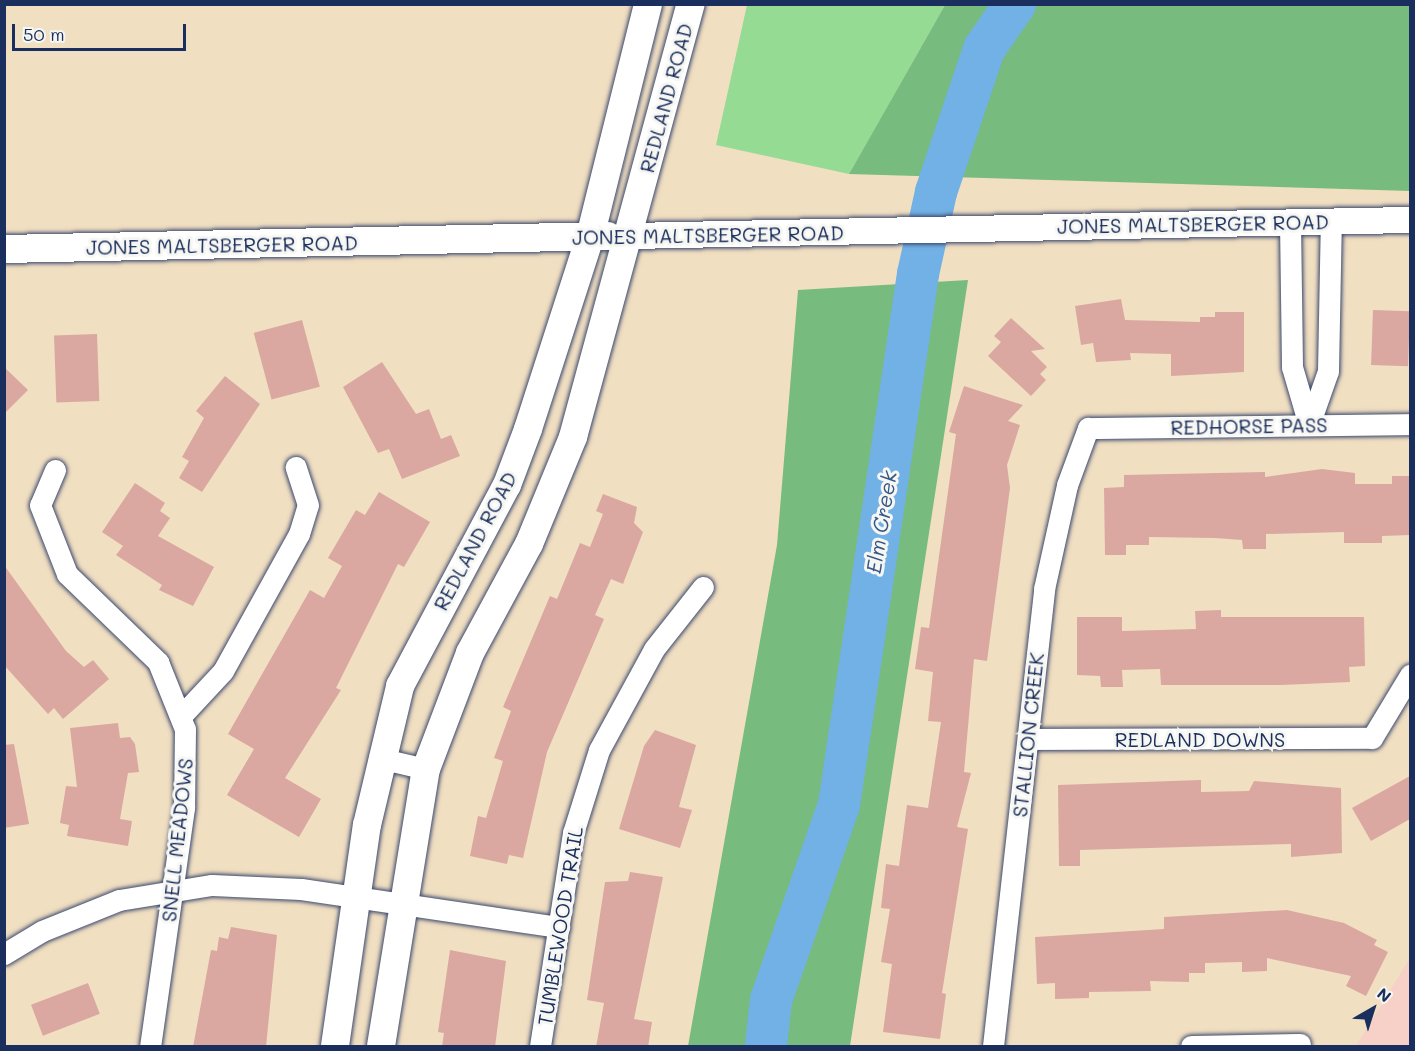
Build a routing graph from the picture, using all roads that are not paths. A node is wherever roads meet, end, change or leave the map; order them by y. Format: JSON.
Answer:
{"nodes":[{"id":1,"x":648,"y":4,"type":"edge"},
{"id":2,"x":691,"y":4,"type":"edge"},
{"id":3,"x":1410,"y":220,"type":"edge"},
{"id":4,"x":1331,"y":221,"type":"junction"},
{"id":5,"x":1290,"y":222,"type":"junction"},
{"id":6,"x":631,"y":236,"type":"junction"},
{"id":7,"x":590,"y":237,"type":"junction"},
{"id":8,"x":4,"y":249,"type":"edge"},
{"id":9,"x":1410,"y":424,"type":"edge"},
{"id":10,"x":1309,"y":425,"type":"junction"},
{"id":11,"x":1088,"y":428,"type":"joint"},
{"id":12,"x":296,"y":467,"type":"dead end"},
{"id":13,"x":55,"y":470,"type":"dead end"},
{"id":14,"x":703,"y":587,"type":"dead end"},
{"id":15,"x":1410,"y":675,"type":"edge"},
{"id":16,"x":182,"y":715,"type":"junction"},
{"id":17,"x":1028,"y":739,"type":"junction"},
{"id":18,"x":379,"y":758,"type":"junction"},
{"id":19,"x":426,"y":769,"type":"junction"},
{"id":20,"x":174,"y":889,"type":"junction"},
{"id":21,"x":357,"y":898,"type":"junction"},
{"id":22,"x":403,"y":904,"type":"junction"},
{"id":23,"x":559,"y":927,"type":"junction"},
{"id":24,"x":4,"y":954,"type":"edge"},
{"id":25,"x":1300,"y":1044,"type":"dead end"},
{"id":26,"x":150,"y":1047,"type":"edge"},
{"id":27,"x":335,"y":1047,"type":"edge"},
{"id":28,"x":381,"y":1047,"type":"edge"},
{"id":29,"x":540,"y":1047,"type":"edge"},
{"id":30,"x":993,"y":1047,"type":"edge"},
{"id":31,"x":1191,"y":1047,"type":"edge"}],
"edges":[{"from":1,"to":7,"type":"main road","name":"REDLAND ROAD"},
{"from":2,"to":6,"type":"main road","name":"REDLAND ROAD"},
{"from":3,"to":4,"type":"street","name":"JONES MALTSBERGER ROAD"},
{"from":4,"to":5,"type":"street","name":"JONES MALTSBERGER ROAD"},
{"from":4,"to":10,"type":"street"},
{"from":5,"to":6,"type":"street","name":"JONES MALTSBERGER ROAD"},
{"from":5,"to":10,"type":"street"},
{"from":6,"to":7,"type":"main road","name":"JONES MALTSBERGER ROAD"},
{"from":6,"to":19,"type":"main road","name":"REDLAND ROAD"},
{"from":7,"to":8,"type":"main road","name":"JONES MALTSBERGER ROAD"},
{"from":7,"to":18,"type":"main road","name":"REDLAND ROAD"},
{"from":9,"to":10,"type":"street","name":"REDHORSE PASS"},
{"from":10,"to":11,"type":"street","name":"REDHORSE PASS"},
{"from":11,"to":17,"type":"street","name":"STALLION CREEK"},
{"from":12,"to":16,"type":"street"},
{"from":13,"to":16,"type":"street","name":"SNELL MEADOWS"},
{"from":14,"to":23,"type":"street","name":"TUMBLEWOOD TRAIL"},
{"from":15,"to":17,"type":"street","name":"REDLAND DOWNS"},
{"from":16,"to":20,"type":"street","name":"SNELL MEADOWS"},
{"from":17,"to":30,"type":"street","name":"STALLION CREEK"},
{"from":18,"to":19,"type":"street"},
{"from":18,"to":21,"type":"main road","name":"REDLAND ROAD"},
{"from":19,"to":22,"type":"main road","name":"REDLAND ROAD"},
{"from":20,"to":21,"type":"street"},
{"from":20,"to":24,"type":"street"},
{"from":20,"to":26,"type":"street","name":"SNELL MEADOWS"},
{"from":21,"to":22,"type":"street"},
{"from":21,"to":27,"type":"main road","name":"REDLAND ROAD"},
{"from":22,"to":23,"type":"street"},
{"from":22,"to":28,"type":"main road","name":"REDLAND ROAD"},
{"from":23,"to":29,"type":"street","name":"TUMBLEWOOD TRAIL"},
{"from":25,"to":31,"type":"street"}]}
